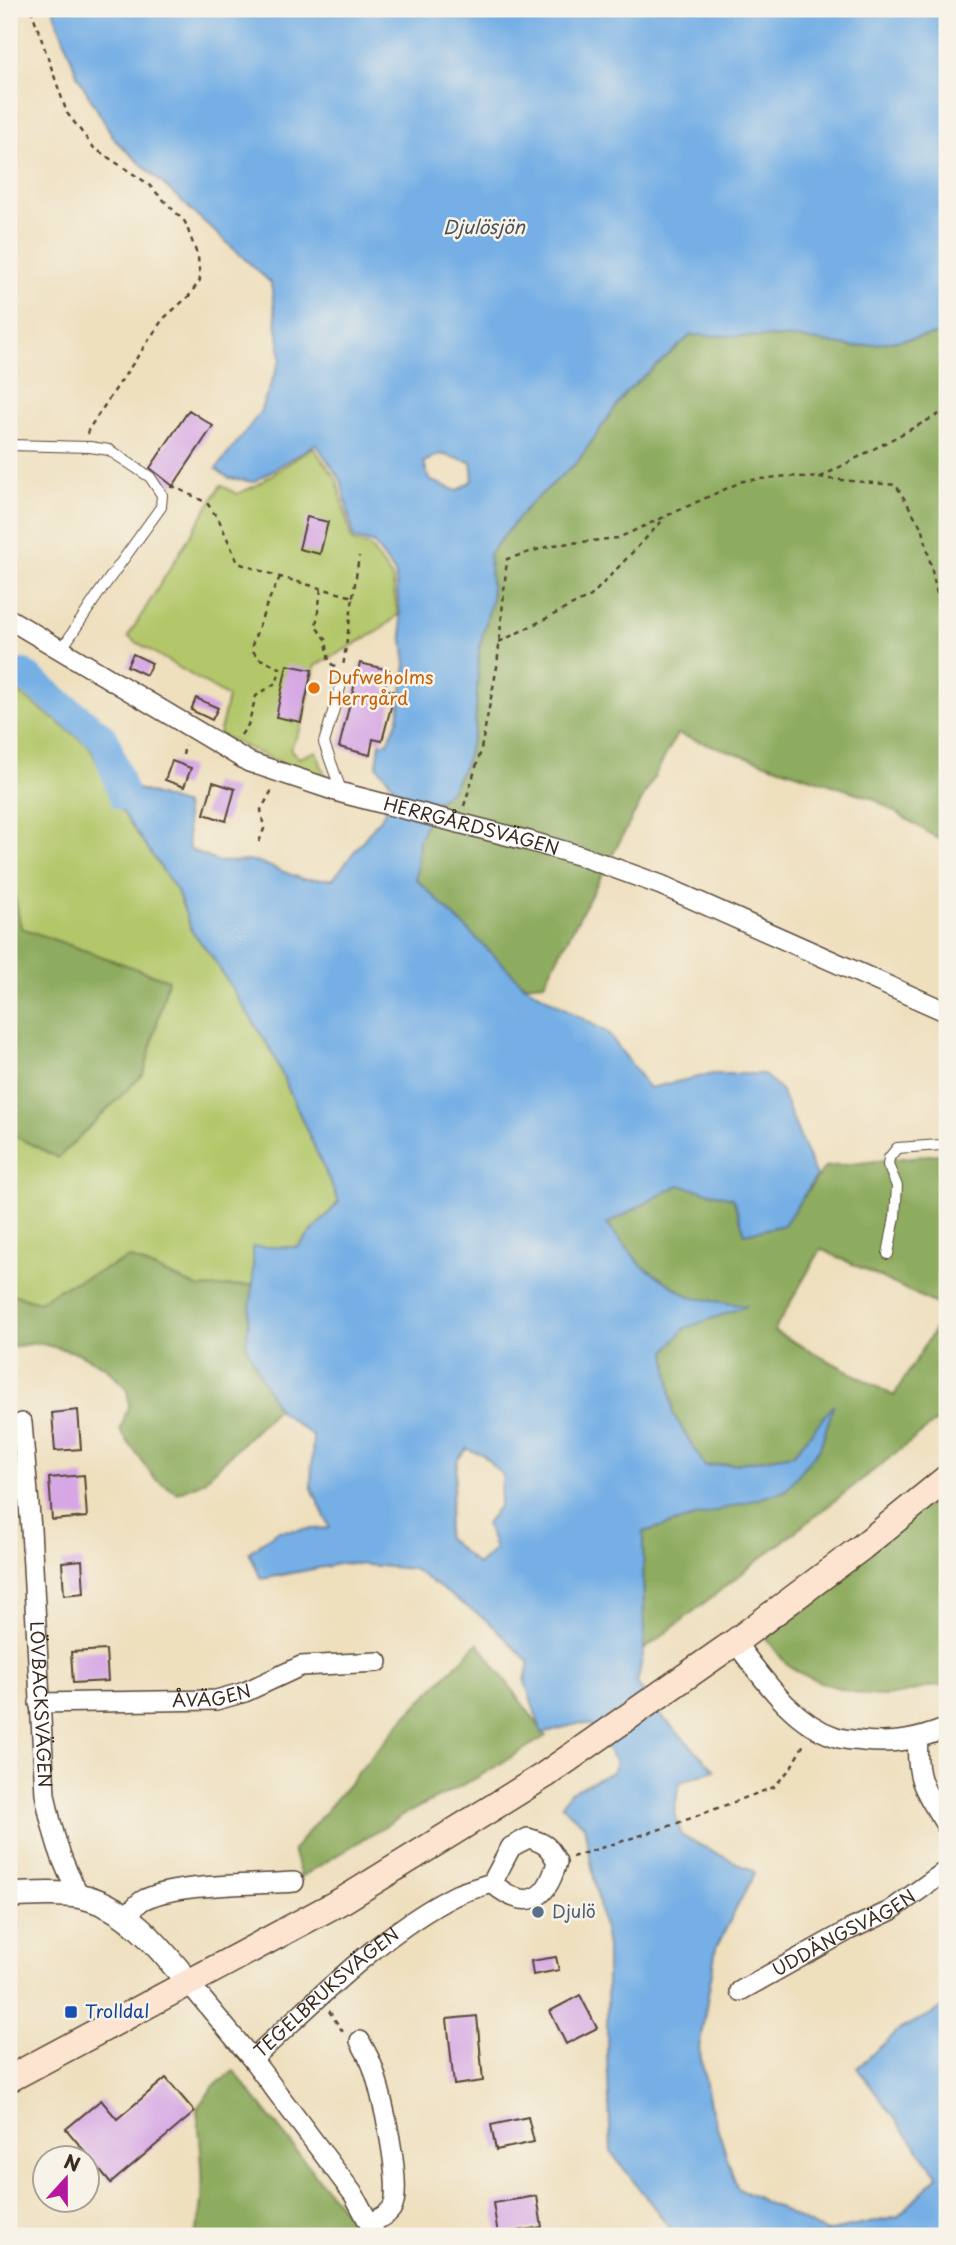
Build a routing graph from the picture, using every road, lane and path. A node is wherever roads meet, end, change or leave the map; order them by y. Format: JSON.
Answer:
{"nodes":[{"id":1,"x":31,"y":9,"type":"edge"},
{"id":2,"x":947,"y":410,"type":"edge"},
{"id":3,"x":9,"y":445,"type":"edge"},
{"id":4,"x":90,"y":447,"type":"junction"},
{"id":5,"x":819,"y":478,"type":"junction"},
{"id":6,"x":189,"y":494,"type":"dead end"},
{"id":7,"x":667,"y":515,"type":"junction"},
{"id":8,"x":359,"y":556,"type":"dead end"},
{"id":9,"x":280,"y":577,"type":"junction"},
{"id":10,"x":321,"y":589,"type":"junction"},
{"id":11,"x":353,"y":597,"type":"junction"},
{"id":12,"x":9,"y":619,"type":"edge"},
{"id":13,"x":947,"y":639,"type":"edge"},
{"id":14,"x":499,"y":642,"type":"junction"},
{"id":15,"x":61,"y":650,"type":"junction"},
{"id":16,"x":342,"y":681,"type":"dead end"},
{"id":17,"x":236,"y":754,"type":"junction"},
{"id":18,"x":275,"y":771,"type":"junction"},
{"id":19,"x":342,"y":793,"type":"junction"},
{"id":20,"x":459,"y":822,"type":"junction"},
{"id":21,"x":259,"y":842,"type":"dead end"},
{"id":22,"x":947,"y":1012,"type":"edge"},
{"id":23,"x":947,"y":1142,"type":"edge"},
{"id":24,"x":888,"y":1254,"type":"dead end"},
{"id":25,"x":22,"y":1423,"type":"dead end"},
{"id":26,"x":947,"y":1478,"type":"edge"},
{"id":27,"x":736,"y":1642,"type":"junction"},
{"id":28,"x":377,"y":1661,"type":"dead end"},
{"id":29,"x":39,"y":1703,"type":"junction"},
{"id":30,"x":813,"y":1726,"type":"junction"},
{"id":31,"x":947,"y":1728,"type":"edge"},
{"id":32,"x":918,"y":1739,"type":"junction"},
{"id":33,"x":947,"y":1827,"type":"edge"},
{"id":34,"x":557,"y":1862,"type":"junction"},
{"id":35,"x":947,"y":1870,"type":"edge"},
{"id":36,"x":295,"y":1882,"type":"dead end"},
{"id":37,"x":492,"y":1883,"type":"junction"},
{"id":38,"x":9,"y":1895,"type":"edge"},
{"id":39,"x":80,"y":1896,"type":"junction"},
{"id":40,"x":125,"y":1918,"type":"junction"},
{"id":41,"x":188,"y":1982,"type":"junction"},
{"id":42,"x":740,"y":1992,"type":"dead end"},
{"id":43,"x":319,"y":1999,"type":"junction"},
{"id":44,"x":360,"y":2041,"type":"joint"},
{"id":45,"x":252,"y":2059,"type":"junction"},
{"id":46,"x":9,"y":2079,"type":"edge"},
{"id":47,"x":373,"y":2230,"type":"edge"}],
"edges":[{"from":1,"to":4,"type":"path"},
{"from":2,"to":5,"type":"path"},
{"from":3,"to":4,"type":"lane"},
{"from":4,"to":15,"type":"lane"},
{"from":5,"to":7,"type":"path"},
{"from":5,"to":13,"type":"path"},
{"from":6,"to":9,"type":"path"},
{"from":7,"to":14,"type":"path"},
{"from":7,"to":14,"type":"path"},
{"from":8,"to":11,"type":"path"},
{"from":9,"to":10,"type":"path"},
{"from":9,"to":17,"type":"path"},
{"from":10,"to":11,"type":"path"},
{"from":10,"to":11,"type":"path"},
{"from":12,"to":15,"type":"street","name":"HERRGÅRDSVÄGEN"},
{"from":14,"to":20,"type":"path"},
{"from":15,"to":17,"type":"street","name":"HERRGÅRDSVÄGEN"},
{"from":16,"to":19,"type":"lane"},
{"from":17,"to":18,"type":"street","name":"HERRGÅRDSVÄGEN"},
{"from":18,"to":19,"type":"street","name":"HERRGÅRDSVÄGEN"},
{"from":18,"to":21,"type":"path"},
{"from":19,"to":20,"type":"street","name":"HERRGÅRDSVÄGEN"},
{"from":20,"to":22,"type":"street","name":"HERRGÅRDSVÄGEN"},
{"from":23,"to":24,"type":"lane"},
{"from":25,"to":29,"type":"street","name":"LÖVBACKSVÄGEN"},
{"from":26,"to":27,"type":"main road"},
{"from":27,"to":30,"type":"street"},
{"from":27,"to":41,"type":"main road"},
{"from":28,"to":29,"type":"street","name":"ÅVÄGEN"},
{"from":29,"to":39,"type":"street","name":"LÖVBACKSVÄGEN"},
{"from":30,"to":32,"type":"street"},
{"from":30,"to":34,"type":"path"},
{"from":31,"to":32,"type":"street"},
{"from":32,"to":33,"type":"street"},
{"from":34,"to":37,"type":"street"},
{"from":34,"to":37,"type":"street"},
{"from":35,"to":42,"type":"street","name":"UDDÄNGSVÄGEN"},
{"from":36,"to":40,"type":"street"},
{"from":37,"to":43,"type":"street","name":"TEGELBRUKSVÄGEN"},
{"from":38,"to":39,"type":"street"},
{"from":39,"to":40,"type":"street"},
{"from":40,"to":41,"type":"street"},
{"from":41,"to":45,"type":"street","name":"TEGELBRUKSVÄGEN"},
{"from":41,"to":46,"type":"main road"},
{"from":43,"to":44,"type":"path"},
{"from":43,"to":45,"type":"street","name":"TEGELBRUKSVÄGEN"},
{"from":44,"to":47,"type":"street"},
{"from":45,"to":47,"type":"street"}]}
